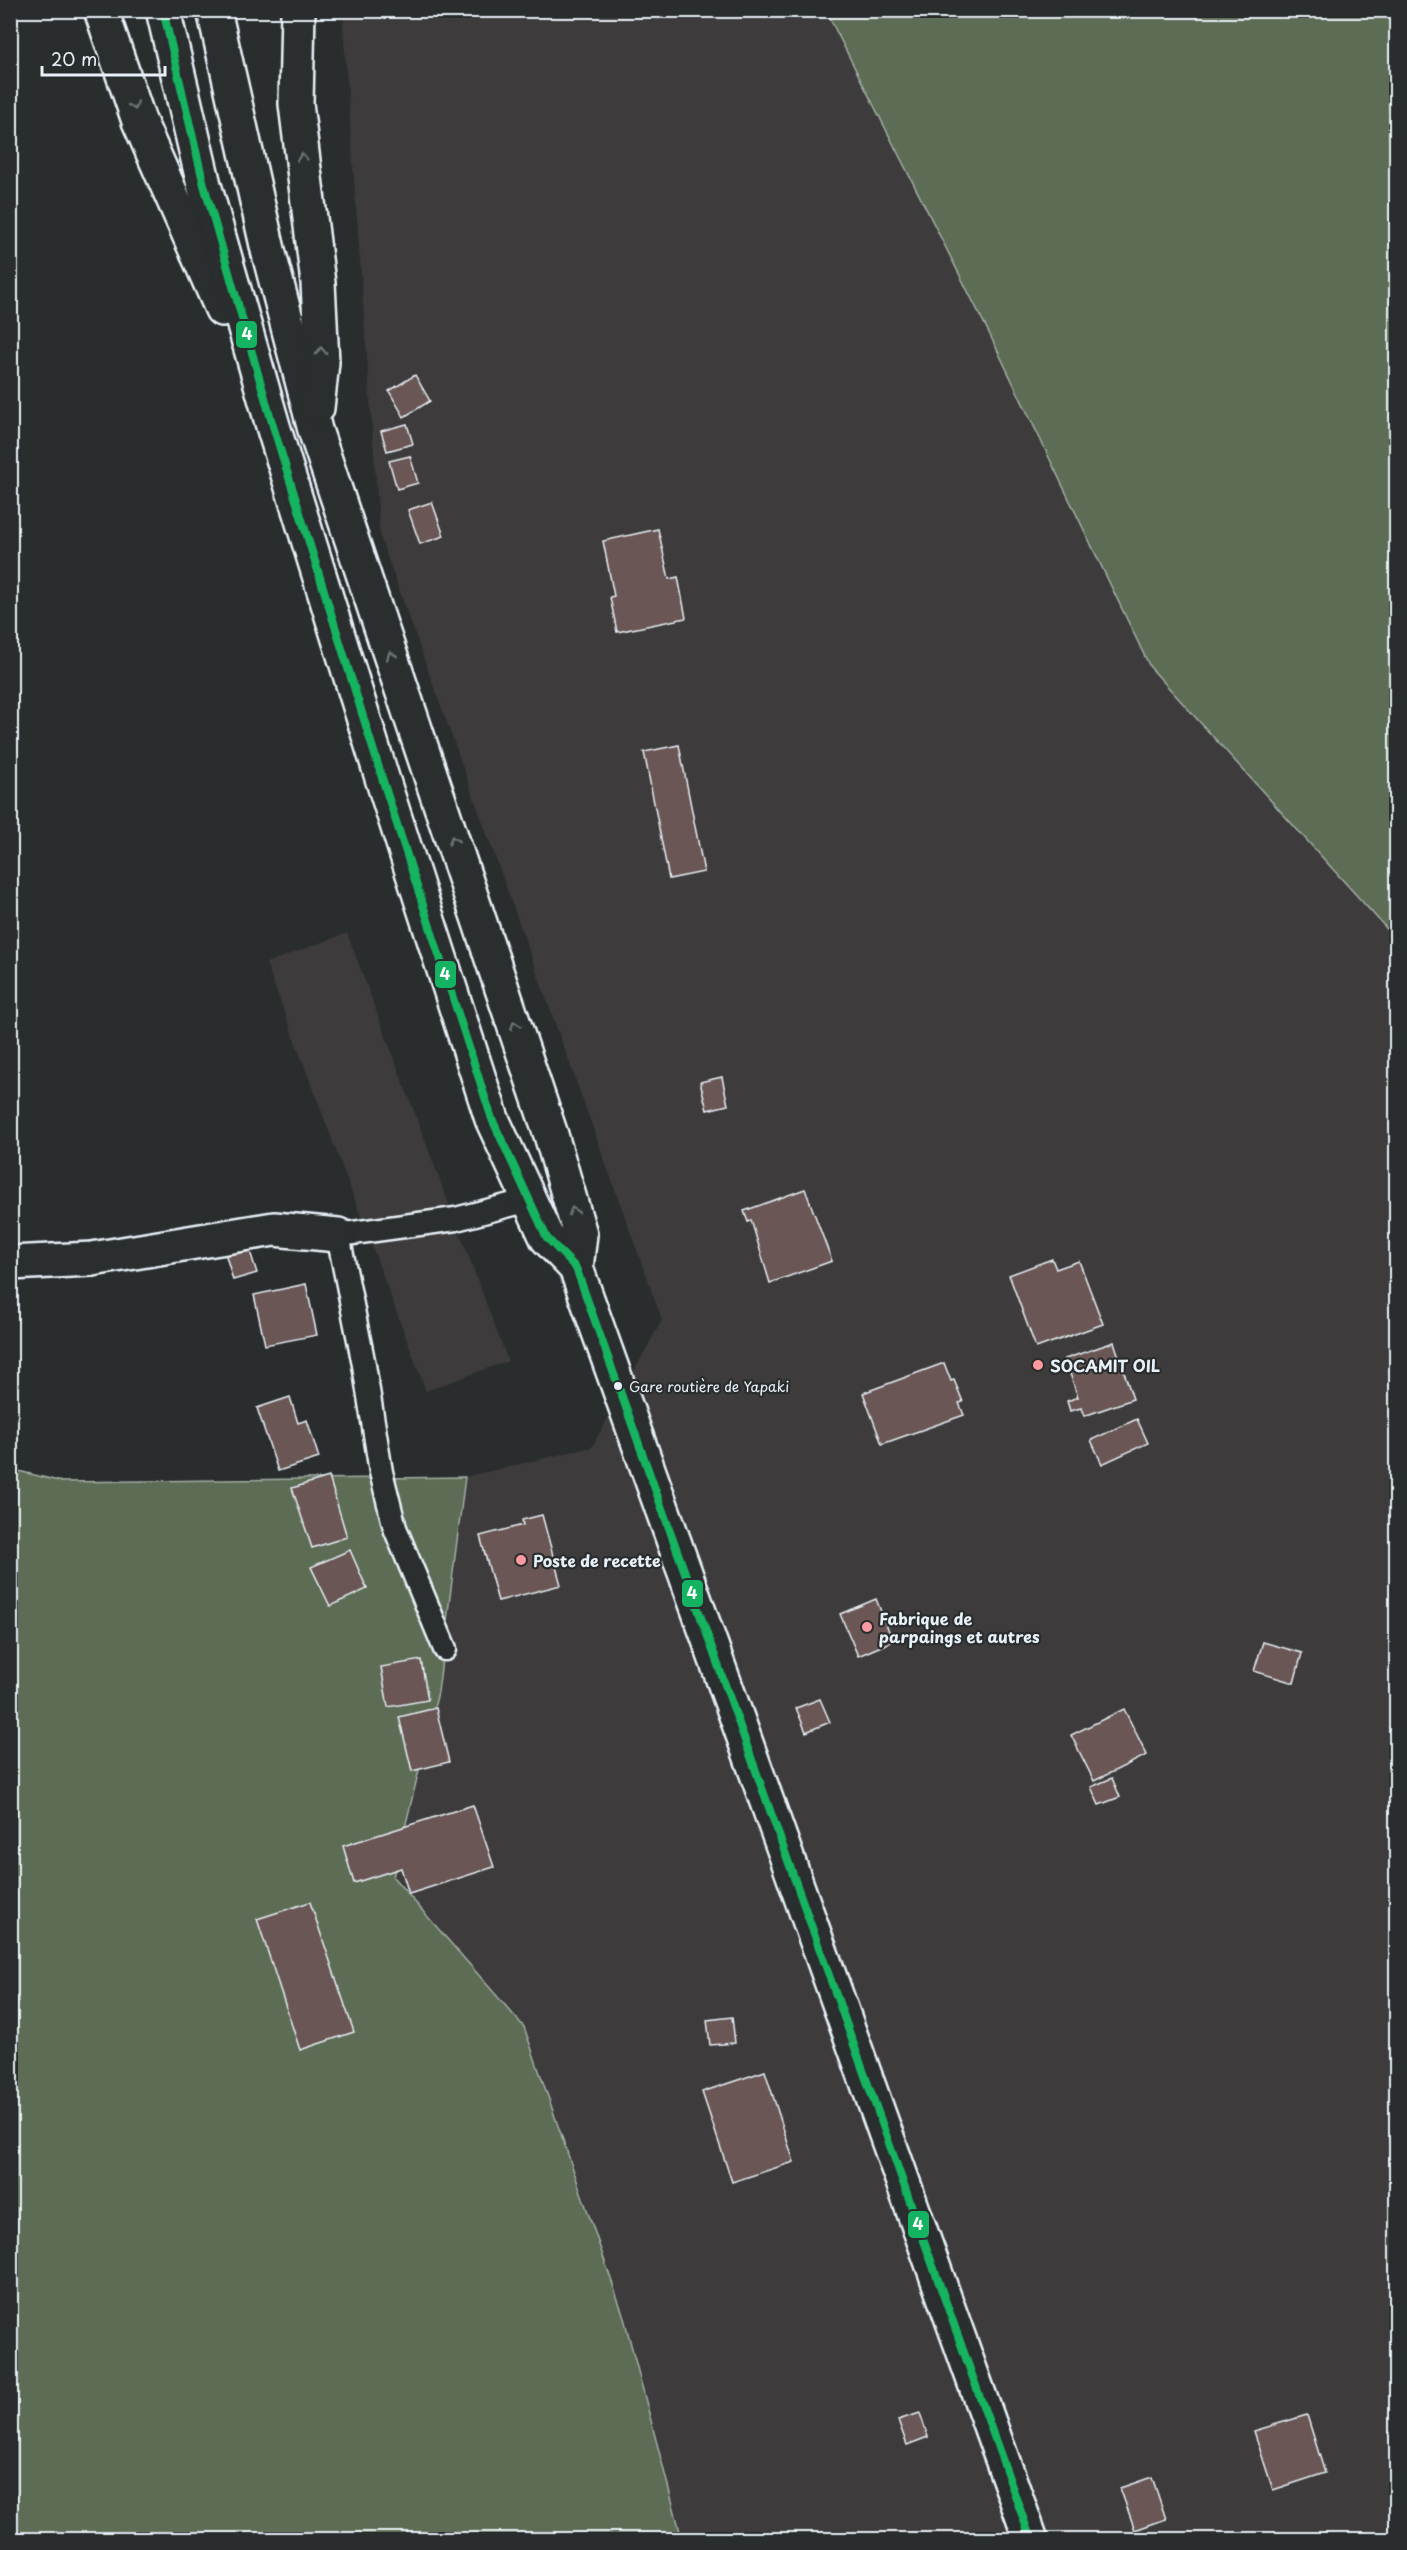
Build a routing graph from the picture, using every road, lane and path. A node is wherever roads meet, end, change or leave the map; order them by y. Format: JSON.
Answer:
{"nodes":[{"id":1,"x":101,"y":10,"type":"edge"},
{"id":2,"x":163,"y":10,"type":"edge"},
{"id":3,"x":214,"y":10,"type":"edge"},
{"id":4,"x":298,"y":10,"type":"edge"},
{"id":5,"x":273,"y":426,"type":"junction"},
{"id":6,"x":315,"y":430,"type":"junction"},
{"id":7,"x":529,"y":1200,"type":"junction"},
{"id":8,"x":338,"y":1234,"type":"junction"},
{"id":9,"x":10,"y":1263,"type":"edge"},
{"id":10,"x":576,"y":1268,"type":"junction"},
{"id":11,"x":445,"y":1649,"type":"dead end"},
{"id":12,"x":1031,"y":2540,"type":"edge"}],
"edges":[{"from":1,"to":5,"type":"main road","one_way":true},
{"from":2,"to":5,"type":"main road"},
{"from":3,"to":6,"type":"main road"},
{"from":6,"to":4,"type":"main road","one_way":true},
{"from":5,"to":7,"type":"main road"},
{"from":10,"to":6,"type":"main road","one_way":true},
{"from":7,"to":8,"type":"lane"},
{"from":7,"to":10,"type":"main road"},
{"from":8,"to":9,"type":"main road"},
{"from":8,"to":11,"type":"lane"},
{"from":10,"to":12,"type":"main road"}]}
